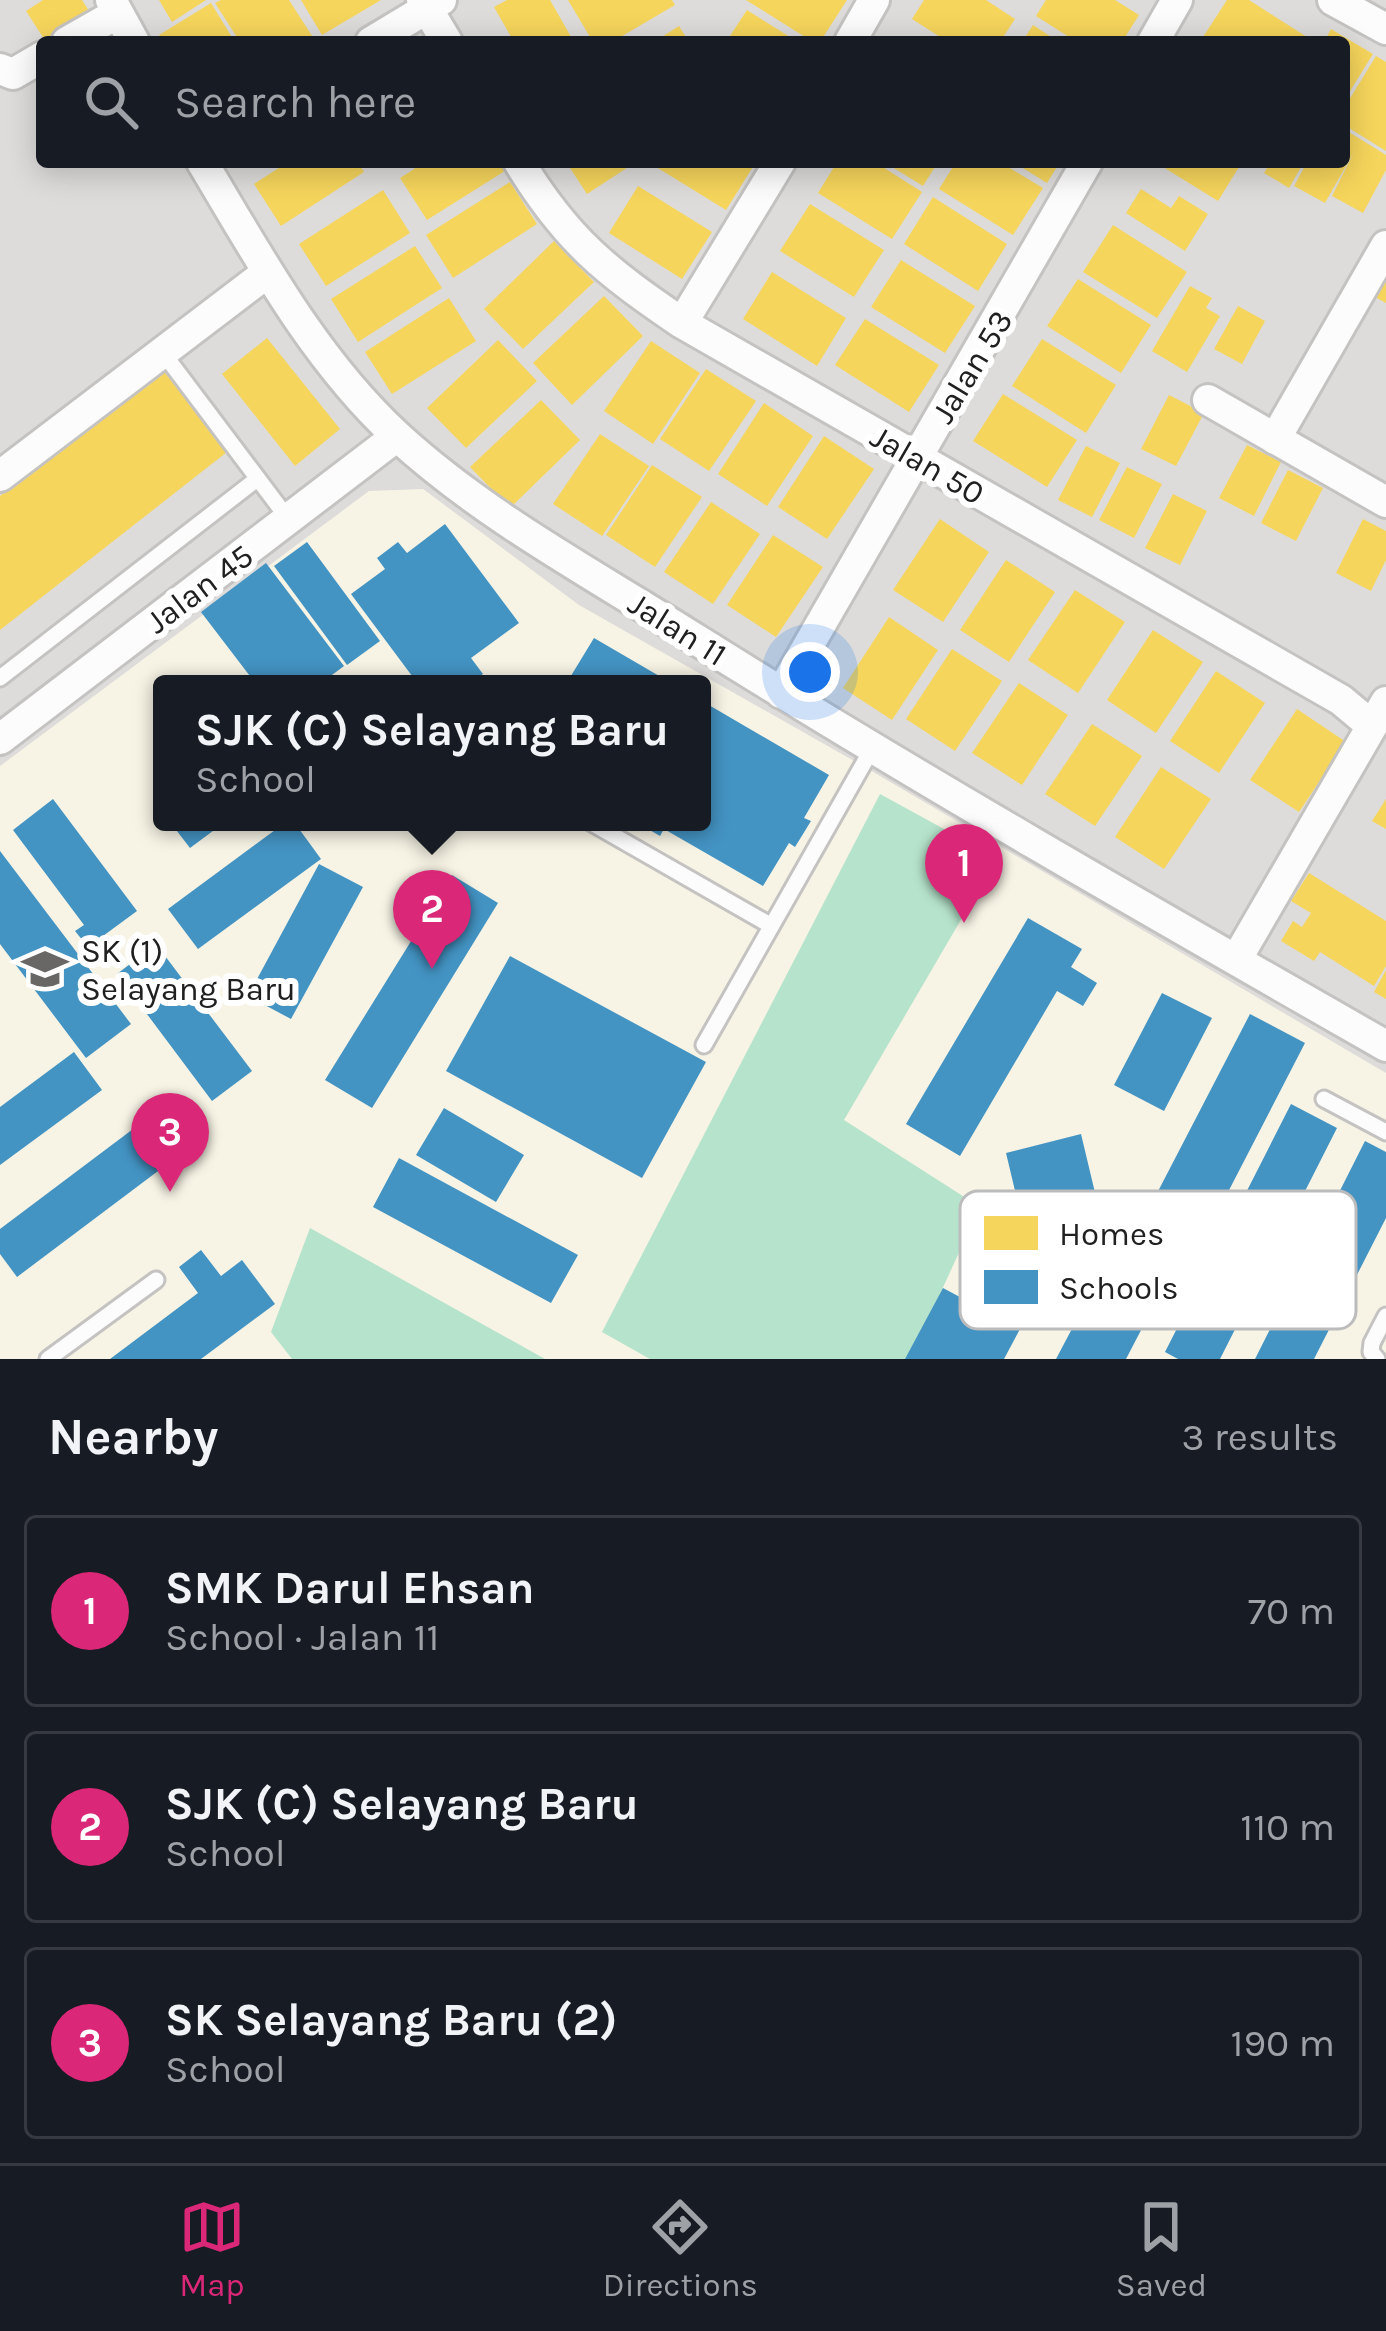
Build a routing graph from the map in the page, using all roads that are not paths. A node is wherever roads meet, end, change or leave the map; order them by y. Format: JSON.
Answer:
{"nodes":[{"id":1,"x":874,"y":0,"type":"edge"},
{"id":2,"x":1177,"y":0,"type":"edge"},
{"id":3,"x":1333,"y":0,"type":"edge"},
{"id":4,"x":430,"y":3,"type":"edge"},
{"id":5,"x":114,"y":6,"type":"edge"},
{"id":6,"x":1386,"y":29,"type":"edge"},
{"id":7,"x":75,"y":36,"type":"edge"},
{"id":8,"x":131,"y":36,"type":"edge"},
{"id":9,"x":380,"y":36,"type":"edge"},
{"id":10,"x":444,"y":36,"type":"edge"},
{"id":11,"x":853,"y":36,"type":"edge"},
{"id":12,"x":1156,"y":36,"type":"edge"},
{"id":13,"x":36,"y":61,"type":"edge"},
{"id":14,"x":0,"y":69,"type":"edge"},
{"id":15,"x":206,"y":168,"type":"edge"},
{"id":16,"x":523,"y":168,"type":"edge"},
{"id":17,"x":776,"y":168,"type":"edge"},
{"id":18,"x":1084,"y":168,"type":"edge"},
{"id":19,"x":1386,"y":246,"type":"edge"},
{"id":20,"x":268,"y":272,"type":"junction"},
{"id":21,"x":682,"y":322,"type":"junction"},
{"id":22,"x":161,"y":350,"type":"junction"},
{"id":23,"x":1208,"y":400,"type":"dead end"},
{"id":24,"x":398,"y":436,"type":"junction"},
{"id":25,"x":1276,"y":439,"type":"junction"},
{"id":26,"x":917,"y":457,"type":"junction"},
{"id":27,"x":0,"y":476,"type":"edge"},
{"id":28,"x":257,"y":479,"type":"junction"},
{"id":29,"x":1386,"y":502,"type":"edge"},
{"id":30,"x":289,"y":520,"type":"junction"},
{"id":31,"x":0,"y":678,"type":"edge"},
{"id":32,"x":781,"y":693,"type":"junction"},
{"id":33,"x":1379,"y":714,"type":"edge"},
{"id":34,"x":0,"y":739,"type":"edge"},
{"id":35,"x":873,"y":747,"type":"junction"},
{"id":36,"x":606,"y":831,"type":"edge"},
{"id":37,"x":770,"y":926,"type":"junction"},
{"id":38,"x":1236,"y":960,"type":"junction"},
{"id":39,"x":704,"y":1045,"type":"dead end"},
{"id":40,"x":1386,"y":1046,"type":"edge"},
{"id":41,"x":1324,"y":1099,"type":"dead end"},
{"id":42,"x":1386,"y":1132,"type":"edge"},
{"id":43,"x":156,"y":1280,"type":"dead end"},
{"id":44,"x":1386,"y":1316,"type":"edge"},
{"id":45,"x":47,"y":1359,"type":"edge"},
{"id":46,"x":1377,"y":1359,"type":"edge"}],
"edges":[{"from":1,"to":11,"type":"street"},
{"from":2,"to":12,"type":"street"},
{"from":3,"to":6,"type":"street"},
{"from":4,"to":9,"type":"street"},
{"from":4,"to":10,"type":"street"},
{"from":5,"to":7,"type":"street"},
{"from":5,"to":8,"type":"street"},
{"from":13,"to":14,"type":"street"},
{"from":15,"to":20,"type":"street","name":"Jalan 11"},
{"from":16,"to":21,"type":"street","name":"Jalan 50"},
{"from":17,"to":21,"type":"street"},
{"from":18,"to":26,"type":"street","name":"Jalan 53"},
{"from":19,"to":25,"type":"street"},
{"from":20,"to":22,"type":"street"},
{"from":20,"to":24,"type":"street","name":"Jalan 11"},
{"from":21,"to":26,"type":"street","name":"Jalan 50"},
{"from":22,"to":27,"type":"street"},
{"from":22,"to":28,"type":"lane"},
{"from":23,"to":25,"type":"street"},
{"from":24,"to":30,"type":"street","name":"Jalan 45"},
{"from":24,"to":32,"type":"street","name":"Jalan 11"},
{"from":25,"to":29,"type":"street"},
{"from":26,"to":32,"type":"street","name":"Jalan 53"},
{"from":26,"to":33,"type":"street","name":"Jalan 50"},
{"from":28,"to":30,"type":"lane"},
{"from":28,"to":31,"type":"lane"},
{"from":30,"to":34,"type":"street","name":"Jalan 45"},
{"from":32,"to":35,"type":"street","name":"Jalan 11"},
{"from":33,"to":38,"type":"street"},
{"from":35,"to":37,"type":"lane"},
{"from":35,"to":38,"type":"street","name":"Jalan 11"},
{"from":36,"to":37,"type":"lane"},
{"from":37,"to":39,"type":"lane"},
{"from":38,"to":40,"type":"street","name":"Jalan 11"},
{"from":41,"to":42,"type":"lane"},
{"from":43,"to":45,"type":"lane"},
{"from":44,"to":46,"type":"lane"}]}
